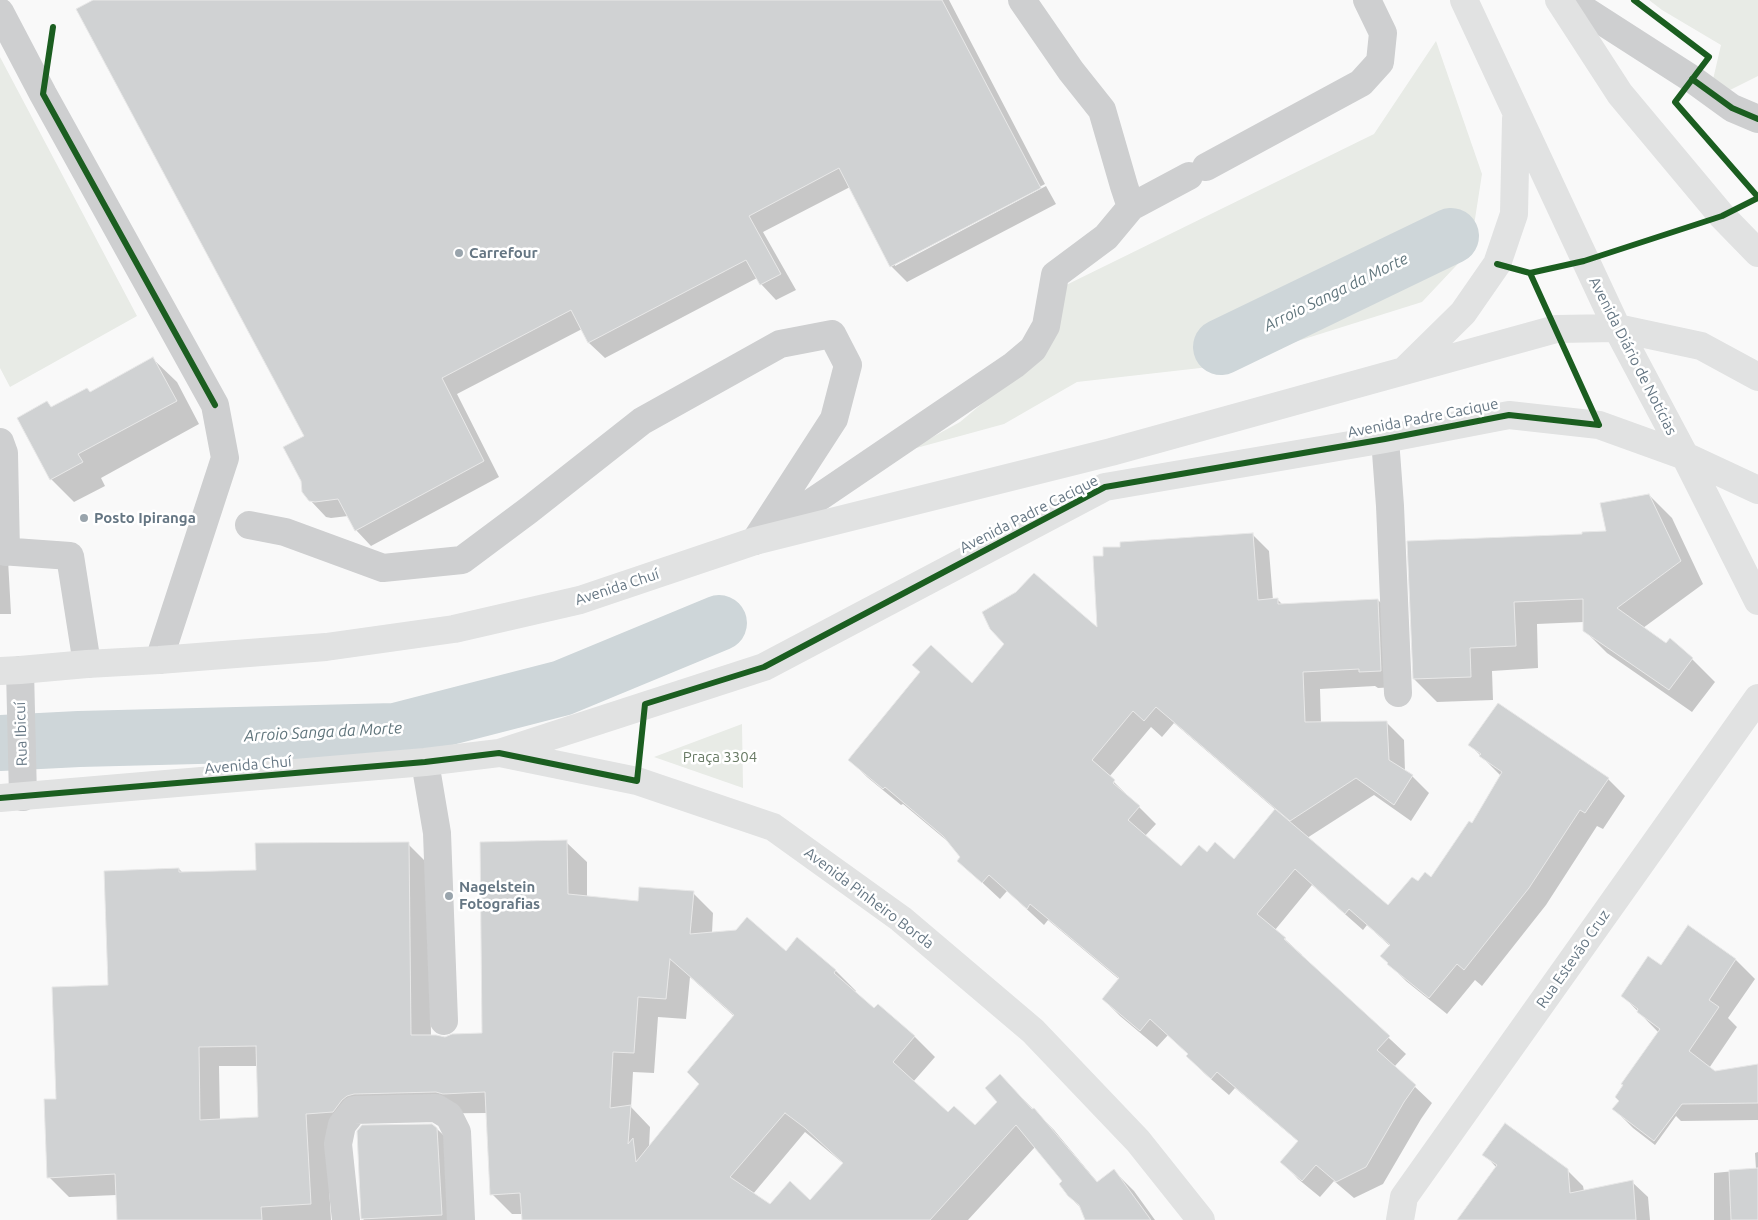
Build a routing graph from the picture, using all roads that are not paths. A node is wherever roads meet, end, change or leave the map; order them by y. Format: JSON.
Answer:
{"nodes":[{"id":1,"x":1022,"y":0,"type":"edge"},
{"id":2,"x":1367,"y":0,"type":"edge"},
{"id":3,"x":1464,"y":0,"type":"edge"},
{"id":4,"x":1559,"y":0,"type":"edge"},
{"id":5,"x":1569,"y":0,"type":"edge"},
{"id":6,"x":0,"y":12,"type":"edge"},
{"id":7,"x":1516,"y":113,"type":"junction"},
{"id":8,"x":1758,"y":119,"type":"edge"},
{"id":9,"x":1131,"y":207,"type":"junction"},
{"id":10,"x":1758,"y":252,"type":"edge"},
{"id":11,"x":1617,"y":328,"type":"junction"},
{"id":12,"x":1404,"y":371,"type":"junction"},
{"id":13,"x":1758,"y":377,"type":"edge"},
{"id":14,"x":1385,"y":439,"type":"junction"},
{"id":15,"x":0,"y":442,"type":"edge"},
{"id":16,"x":1685,"y":456,"type":"junction"},
{"id":17,"x":1758,"y":490,"type":"edge"},
{"id":18,"x":249,"y":525,"type":"dead end"},
{"id":19,"x":755,"y":541,"type":"junction"},
{"id":20,"x":3,"y":552,"type":"edge"},
{"id":21,"x":1758,"y":601,"type":"edge"},
{"id":22,"x":159,"y":660,"type":"junction"},
{"id":23,"x":87,"y":664,"type":"junction"},
{"id":24,"x":10,"y":670,"type":"edge"},
{"id":25,"x":1398,"y":692,"type":"dead end"},
{"id":26,"x":1757,"y":697,"type":"edge"},
{"id":27,"x":499,"y":753,"type":"junction"},
{"id":28,"x":425,"y":762,"type":"junction"},
{"id":29,"x":12,"y":798,"type":"edge"},
{"id":30,"x":444,"y":1021,"type":"dead end"},
{"id":31,"x":346,"y":1220,"type":"edge"},
{"id":32,"x":462,"y":1220,"type":"edge"},
{"id":33,"x":1201,"y":1220,"type":"edge"},
{"id":34,"x":1400,"y":1220,"type":"edge"}],
"edges":[{"from":1,"to":9,"type":"street"},
{"from":2,"to":9,"type":"street"},
{"from":3,"to":7,"type":"main road","name":"Avenida Diário de Notícias"},
{"from":4,"to":10,"type":"main road"},
{"from":5,"to":8,"type":"street"},
{"from":6,"to":22,"type":"street"},
{"from":7,"to":11,"type":"main road","name":"Avenida Diário de Notícias"},
{"from":7,"to":12,"type":"main road"},
{"from":9,"to":19,"type":"street"},
{"from":11,"to":12,"type":"main road","name":"Avenida Padre Cacique"},
{"from":11,"to":13,"type":"main road","name":"Avenida Padre Cacique"},
{"from":11,"to":16,"type":"main road","name":"Avenida Diário de Notícias"},
{"from":12,"to":19,"type":"main road","name":"Avenida Padre Cacique"},
{"from":14,"to":16,"type":"main road","name":"Avenida Padre Cacique"},
{"from":14,"to":25,"type":"street"},
{"from":14,"to":27,"type":"main road","name":"Avenida Padre Cacique"},
{"from":15,"to":20,"type":"street"},
{"from":16,"to":17,"type":"main road","name":"Avenida Padre Cacique"},
{"from":16,"to":21,"type":"main road","name":"Avenida Diário de Notícias"},
{"from":18,"to":19,"type":"street"},
{"from":19,"to":22,"type":"main road","name":"Avenida Chuí"},
{"from":20,"to":23,"type":"street"},
{"from":22,"to":23,"type":"main road","name":"Avenida Chuí"},
{"from":23,"to":24,"type":"main road","name":"Avenida Chuí"},
{"from":24,"to":29,"type":"street","name":"Rua Ibicuí"},
{"from":26,"to":34,"type":"main road","name":"Rua Estevão Cruz"},
{"from":27,"to":28,"type":"main road","name":"Avenida Chuí"},
{"from":27,"to":33,"type":"main road","name":"Avenida Pinheiro Borda"},
{"from":28,"to":29,"type":"main road","name":"Avenida Chuí"},
{"from":28,"to":30,"type":"street"},
{"from":31,"to":32,"type":"street"}]}
